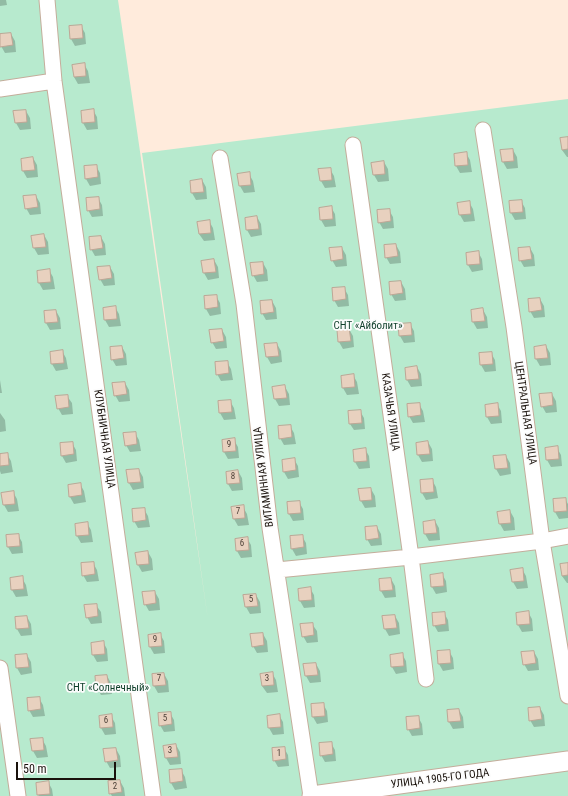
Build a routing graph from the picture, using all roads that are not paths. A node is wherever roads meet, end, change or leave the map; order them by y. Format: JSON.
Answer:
{"nodes":[{"id":1,"x":46,"y":0,"type":"edge"},
{"id":2,"x":54,"y":81,"type":"junction"},
{"id":3,"x":0,"y":90,"type":"edge"},
{"id":4,"x":483,"y":130,"type":"dead end"},
{"id":5,"x":353,"y":144,"type":"dead end"},
{"id":6,"x":220,"y":158,"type":"dead end"},
{"id":7,"x":568,"y":536,"type":"edge"},
{"id":8,"x":542,"y":540,"type":"junction"},
{"id":9,"x":410,"y":556,"type":"junction"},
{"id":10,"x":277,"y":570,"type":"junction"},
{"id":11,"x":0,"y":668,"type":"edge"},
{"id":12,"x":426,"y":679,"type":"dead end"},
{"id":13,"x":568,"y":696,"type":"edge"},
{"id":14,"x":568,"y":761,"type":"edge"},
{"id":15,"x":18,"y":796,"type":"edge"},
{"id":16,"x":154,"y":796,"type":"edge"},
{"id":17,"x":312,"y":796,"type":"edge"}],
"edges":[{"from":1,"to":2,"type":"street","name":"КЛУБНИЧНАЯ УЛИЦА"},
{"from":2,"to":3,"type":"street"},
{"from":2,"to":16,"type":"street","name":"КЛУБНИЧНАЯ УЛИЦА"},
{"from":4,"to":8,"type":"street","name":"ЦЕНТРАЛЬНАЯ УЛИЦА"},
{"from":5,"to":9,"type":"street","name":"КАЗАЧЬЯ УЛИЦА"},
{"from":6,"to":10,"type":"street","name":"ВИТАМИННАЯ УЛИЦА"},
{"from":7,"to":8,"type":"street"},
{"from":8,"to":9,"type":"street"},
{"from":8,"to":13,"type":"street","name":"ЦЕНТРАЛЬНАЯ УЛИЦА"},
{"from":9,"to":10,"type":"street"},
{"from":9,"to":12,"type":"street","name":"КАЗАЧЬЯ УЛИЦА"},
{"from":10,"to":17,"type":"street","name":"ВИТАМИННАЯ УЛИЦА"},
{"from":11,"to":15,"type":"street"},
{"from":14,"to":17,"type":"street","name":"УЛИЦА 1905-ГО ГОДА"}]}
